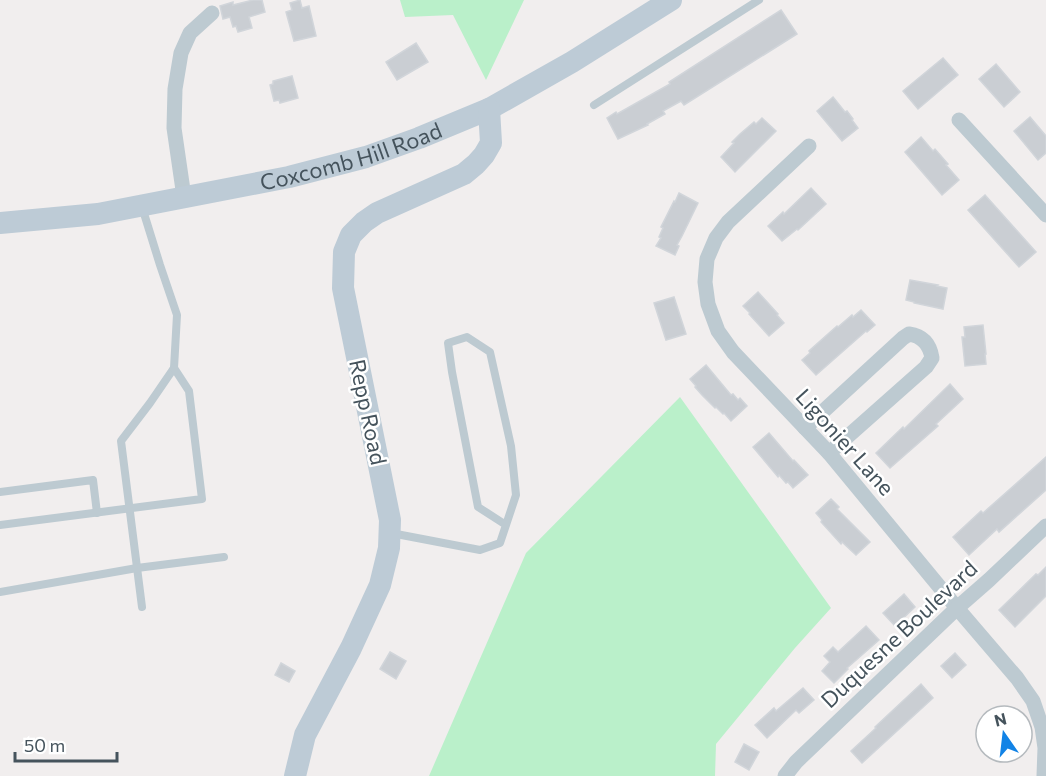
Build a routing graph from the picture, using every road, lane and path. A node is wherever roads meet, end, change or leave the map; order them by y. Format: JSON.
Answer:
{"nodes":[{"id":1,"x":671,"y":0,"type":"edge"},
{"id":2,"x":759,"y":0,"type":"edge"},
{"id":3,"x":212,"y":13,"type":"dead end"},
{"id":4,"x":594,"y":105,"type":"dead end"},
{"id":5,"x":489,"y":109,"type":"junction"},
{"id":6,"x":959,"y":120,"type":"dead end"},
{"id":7,"x":809,"y":146,"type":"dead end"},
{"id":8,"x":184,"y":197,"type":"junction"},
{"id":9,"x":142,"y":205,"type":"junction"},
{"id":10,"x":1046,"y":215,"type":"edge"},
{"id":11,"x":0,"y":223,"type":"edge"},
{"id":12,"x":174,"y":368,"type":"junction"},
{"id":13,"x":805,"y":428,"type":"junction"},
{"id":14,"x":829,"y":453,"type":"junction"},
{"id":15,"x":0,"y":492,"type":"edge"},
{"id":16,"x":130,"y":508,"type":"junction"},
{"id":17,"x":97,"y":513,"type":"junction"},
{"id":18,"x":0,"y":525,"type":"edge"},
{"id":19,"x":506,"y":525,"type":"junction"},
{"id":20,"x":1046,"y":526,"type":"edge"},
{"id":21,"x":390,"y":533,"type":"junction"},
{"id":22,"x":224,"y":557,"type":"dead end"},
{"id":23,"x":137,"y":568,"type":"junction"},
{"id":24,"x":0,"y":592,"type":"edge"},
{"id":25,"x":142,"y":607,"type":"dead end"},
{"id":26,"x":957,"y":608,"type":"junction"},
{"id":27,"x":295,"y":776,"type":"edge"},
{"id":28,"x":785,"y":776,"type":"edge"},
{"id":29,"x":1044,"y":776,"type":"edge"}],
"edges":[{"from":1,"to":5,"type":"street","name":"Coxcomb Hill Road"},
{"from":2,"to":4,"type":"lane"},
{"from":3,"to":8,"type":"street"},
{"from":5,"to":8,"type":"street","name":"Coxcomb Hill Road"},
{"from":5,"to":21,"type":"street","name":"Repp Road"},
{"from":6,"to":10,"type":"street"},
{"from":7,"to":13,"type":"street","name":"Ligonier Lane"},
{"from":8,"to":9,"type":"street","name":"Coxcomb Hill Road"},
{"from":9,"to":11,"type":"street","name":"Coxcomb Hill Road"},
{"from":9,"to":12,"type":"lane"},
{"from":12,"to":16,"type":"lane"},
{"from":12,"to":16,"type":"lane"},
{"from":13,"to":14,"type":"street","name":"Ligonier Lane"},
{"from":13,"to":14,"type":"street"},
{"from":14,"to":26,"type":"street","name":"Ligonier Lane"},
{"from":15,"to":17,"type":"lane"},
{"from":16,"to":17,"type":"lane"},
{"from":16,"to":23,"type":"lane"},
{"from":17,"to":18,"type":"lane"},
{"from":19,"to":19,"type":"lane"},
{"from":19,"to":21,"type":"lane"},
{"from":20,"to":26,"type":"street","name":"Duquesne Boulevard"},
{"from":21,"to":27,"type":"street","name":"Repp Road"},
{"from":22,"to":23,"type":"lane"},
{"from":23,"to":24,"type":"lane"},
{"from":23,"to":25,"type":"lane"},
{"from":26,"to":28,"type":"street","name":"Duquesne Boulevard"},
{"from":26,"to":29,"type":"street","name":"Ligonier Lane"}]}
